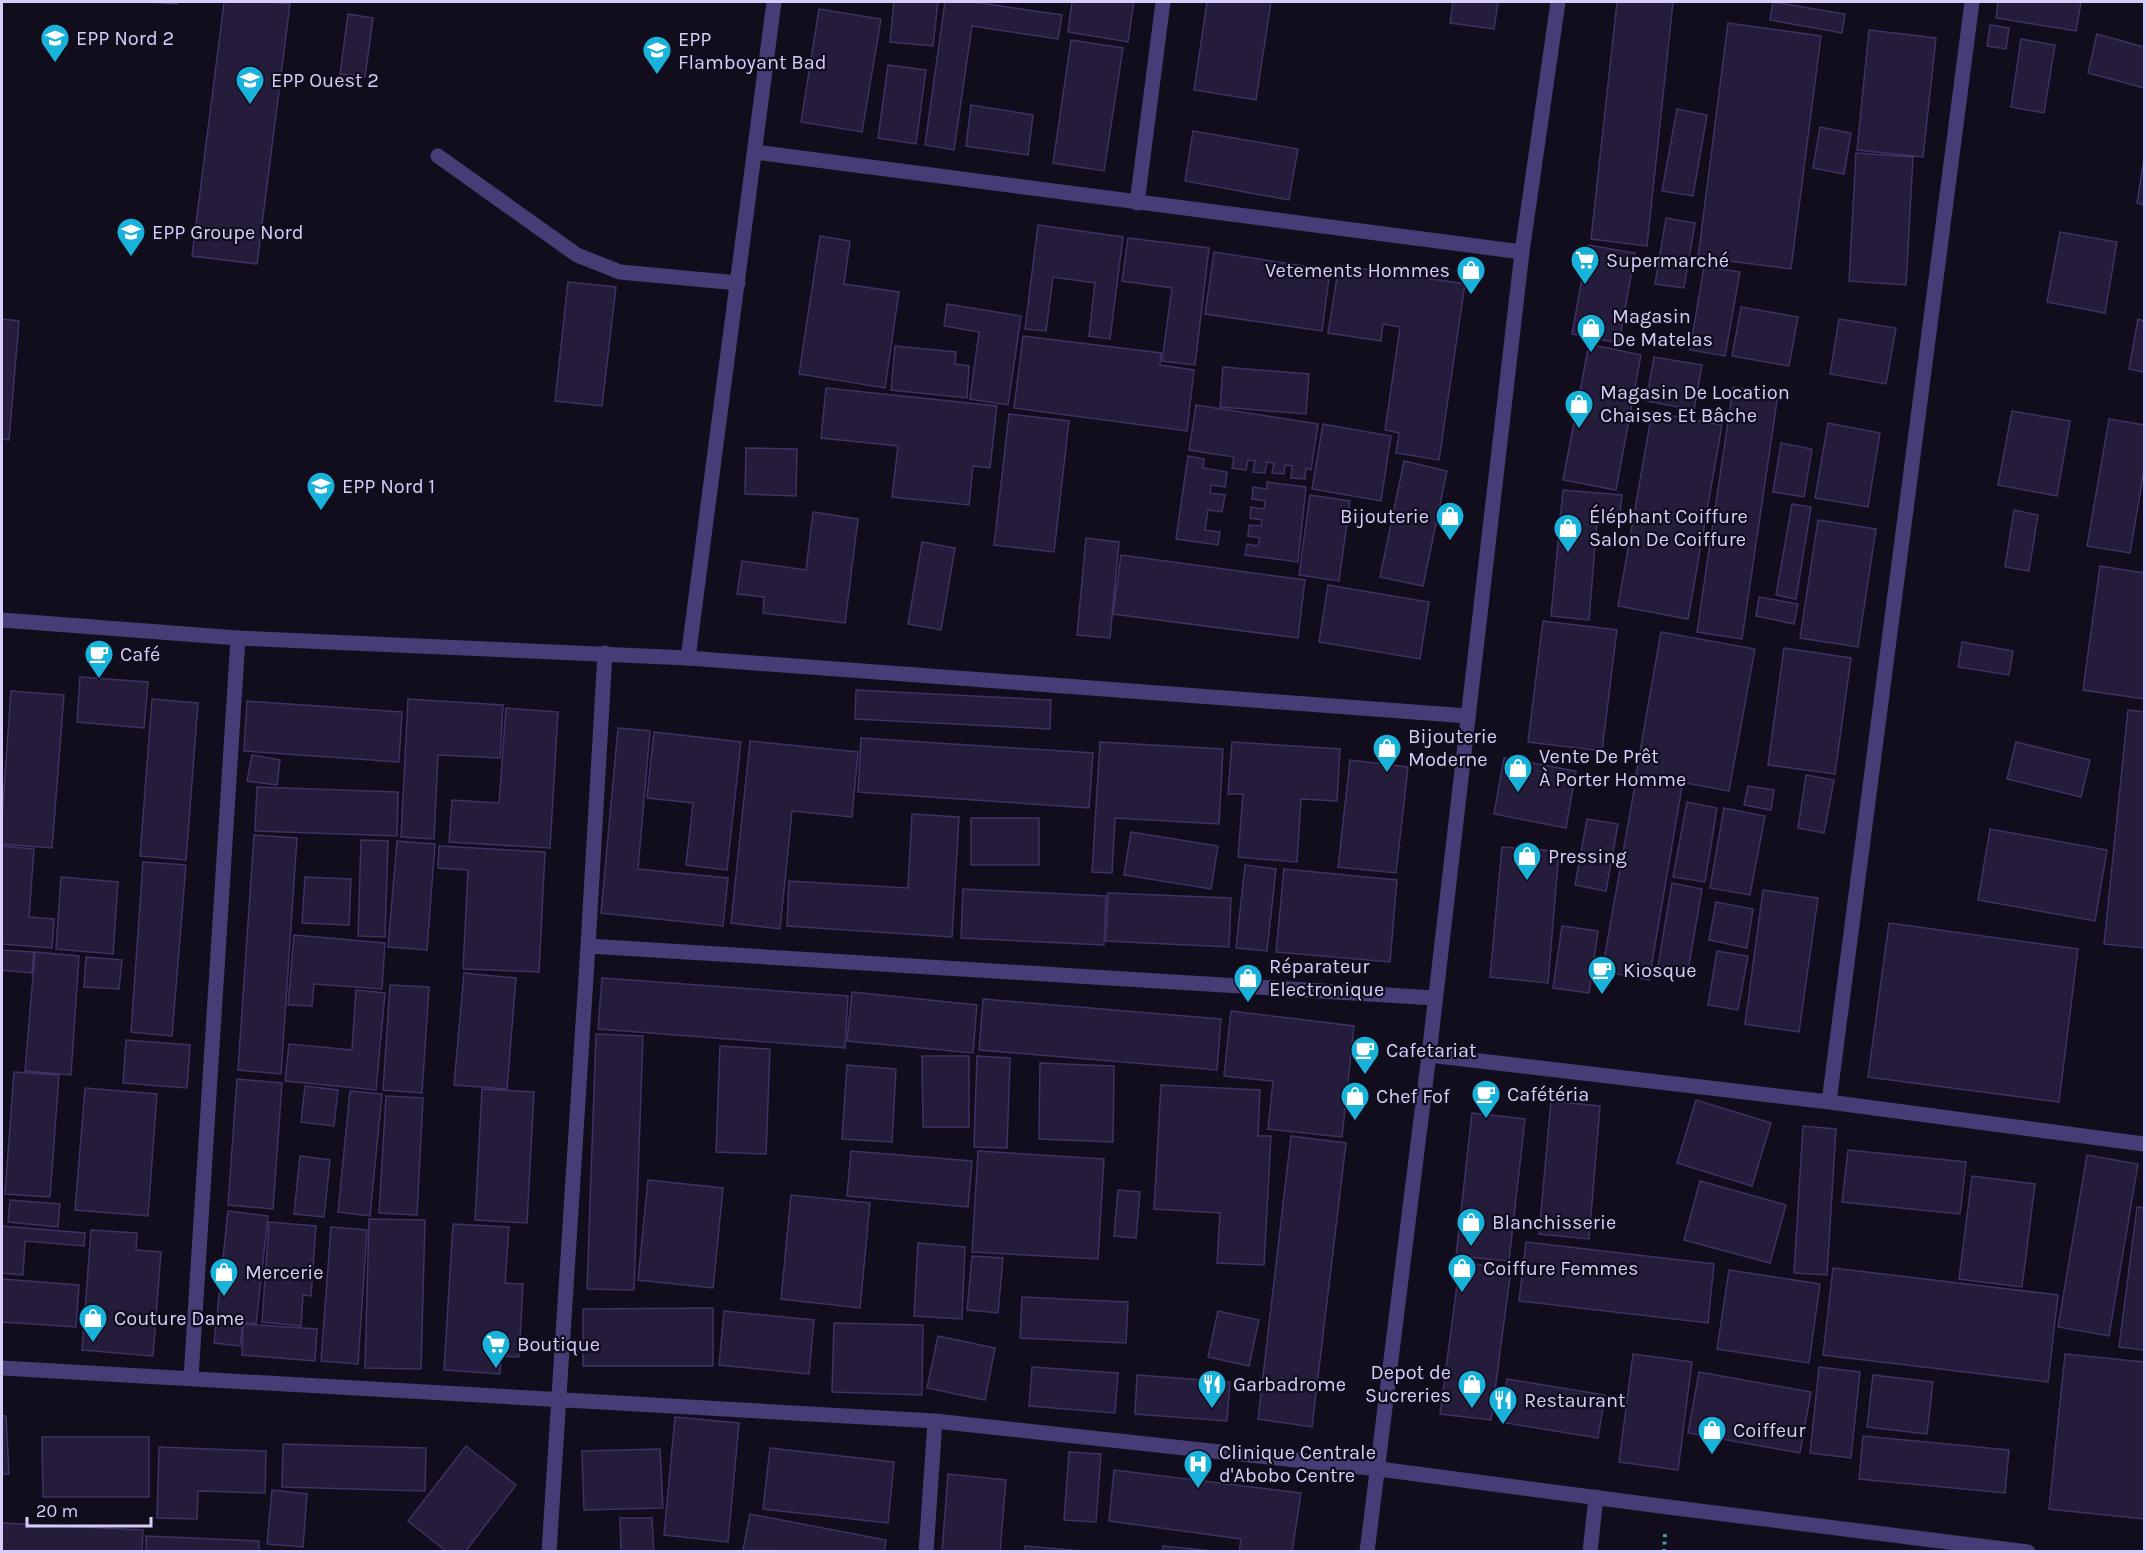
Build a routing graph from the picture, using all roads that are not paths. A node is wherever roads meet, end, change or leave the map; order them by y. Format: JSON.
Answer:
{"nodes":[{"id":1,"x":774,"y":2,"type":"edge"},
{"id":2,"x":1163,"y":2,"type":"edge"},
{"id":3,"x":1558,"y":2,"type":"edge"},
{"id":4,"x":1972,"y":2,"type":"edge"},
{"id":5,"x":755,"y":152,"type":"junction"},
{"id":6,"x":438,"y":156,"type":"dead end"},
{"id":7,"x":1137,"y":203,"type":"junction"},
{"id":8,"x":1522,"y":252,"type":"junction"},
{"id":9,"x":738,"y":283,"type":"junction"},
{"id":10,"x":2,"y":620,"type":"edge"},
{"id":11,"x":238,"y":638,"type":"junction"},
{"id":12,"x":605,"y":653,"type":"junction"},
{"id":13,"x":688,"y":658,"type":"junction"},
{"id":14,"x":1468,"y":716,"type":"junction"},
{"id":15,"x":588,"y":946,"type":"junction"},
{"id":16,"x":1435,"y":998,"type":"junction"},
{"id":17,"x":1429,"y":1055,"type":"junction"},
{"id":18,"x":1829,"y":1102,"type":"junction"},
{"id":19,"x":2145,"y":1144,"type":"edge"},
{"id":20,"x":2,"y":1368,"type":"edge"},
{"id":21,"x":191,"y":1378,"type":"junction"},
{"id":22,"x":559,"y":1399,"type":"junction"},
{"id":23,"x":935,"y":1422,"type":"junction"},
{"id":24,"x":1379,"y":1469,"type":"junction"},
{"id":25,"x":1596,"y":1497,"type":"junction"},
{"id":26,"x":549,"y":1551,"type":"edge"},
{"id":27,"x":926,"y":1551,"type":"edge"},
{"id":28,"x":1367,"y":1551,"type":"edge"},
{"id":29,"x":1590,"y":1551,"type":"edge"},
{"id":30,"x":2028,"y":1551,"type":"edge"}],
"edges":[{"from":1,"to":5,"type":"street"},
{"from":2,"to":7,"type":"street"},
{"from":3,"to":8,"type":"street"},
{"from":4,"to":18,"type":"street"},
{"from":5,"to":7,"type":"street"},
{"from":5,"to":9,"type":"street"},
{"from":6,"to":9,"type":"street"},
{"from":7,"to":8,"type":"street"},
{"from":8,"to":14,"type":"street"},
{"from":9,"to":13,"type":"street"},
{"from":10,"to":11,"type":"street"},
{"from":11,"to":12,"type":"street"},
{"from":11,"to":21,"type":"street"},
{"from":12,"to":13,"type":"street"},
{"from":12,"to":15,"type":"street"},
{"from":13,"to":14,"type":"street"},
{"from":14,"to":16,"type":"street"},
{"from":15,"to":16,"type":"street"},
{"from":15,"to":22,"type":"street"},
{"from":16,"to":17,"type":"street"},
{"from":17,"to":18,"type":"street"},
{"from":17,"to":24,"type":"street"},
{"from":18,"to":19,"type":"street"},
{"from":20,"to":21,"type":"street"},
{"from":21,"to":22,"type":"street"},
{"from":22,"to":23,"type":"street"},
{"from":22,"to":26,"type":"street"},
{"from":23,"to":24,"type":"street"},
{"from":23,"to":27,"type":"street"},
{"from":24,"to":25,"type":"street"},
{"from":24,"to":28,"type":"street"},
{"from":25,"to":29,"type":"street"},
{"from":25,"to":30,"type":"street"}]}
